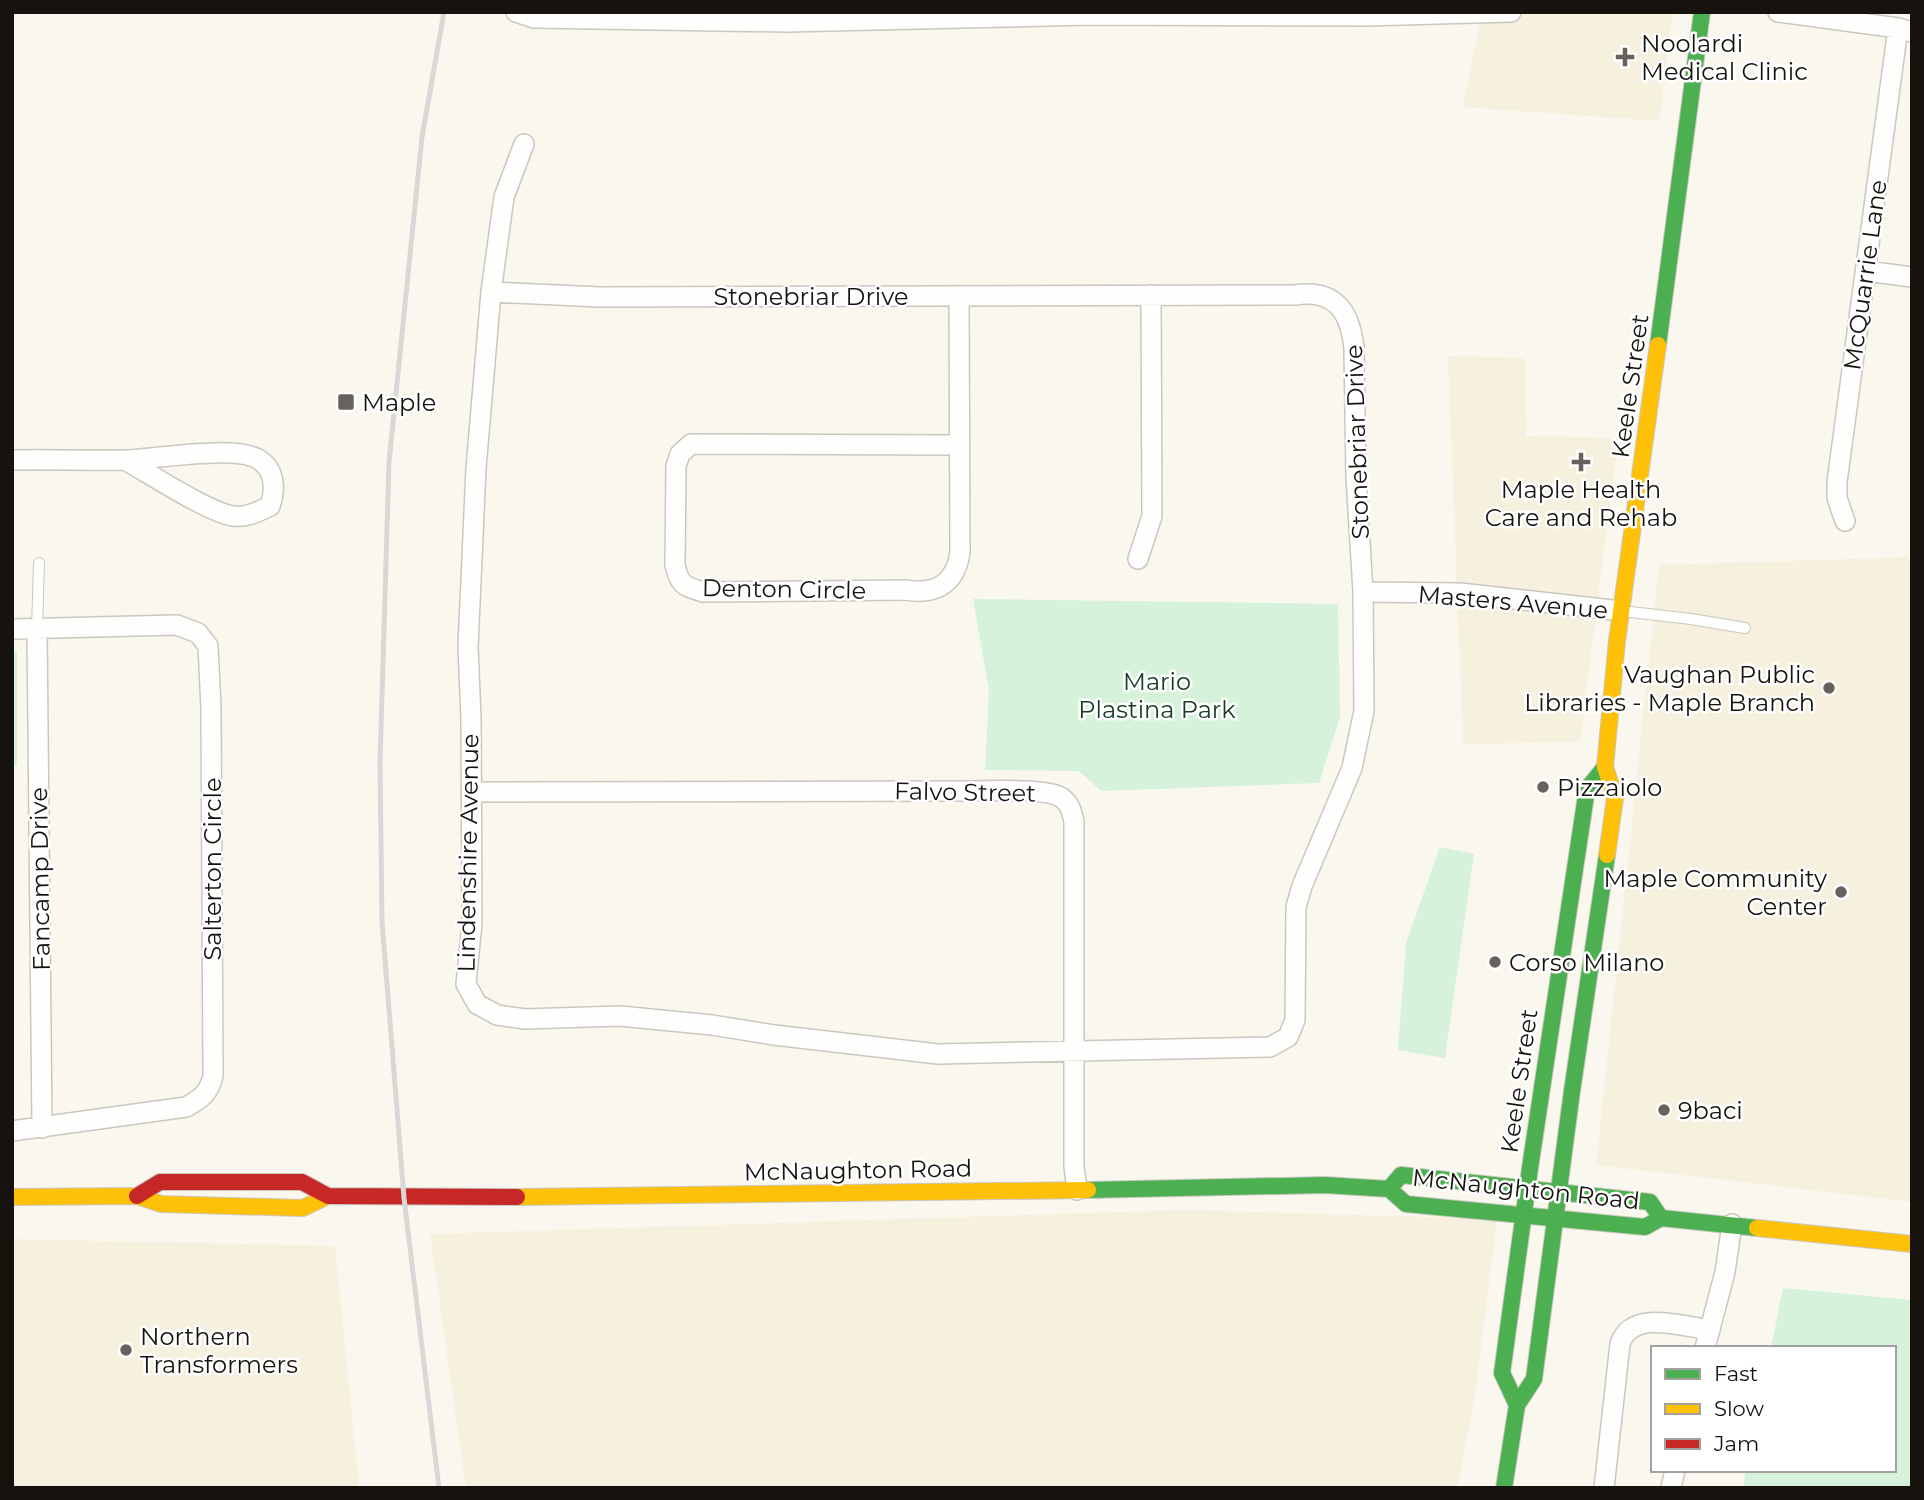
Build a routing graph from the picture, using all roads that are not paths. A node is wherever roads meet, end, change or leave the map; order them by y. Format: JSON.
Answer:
{"nodes":[{"id":1,"x":1511,"y":12,"type":"edge"},
{"id":2,"x":1702,"y":12,"type":"edge"},
{"id":3,"x":517,"y":13,"type":"edge"},
{"id":4,"x":1788,"y":13,"type":"edge"},
{"id":5,"x":1089,"y":14,"type":"edge"},
{"id":6,"x":1905,"y":30,"type":"edge"},
{"id":7,"x":524,"y":144,"type":"dead end"},
{"id":8,"x":1866,"y":271,"type":"junction"},
{"id":9,"x":1912,"y":277,"type":"edge"},
{"id":10,"x":491,"y":292,"type":"junction"},
{"id":11,"x":1151,"y":295,"type":"junction"},
{"id":12,"x":959,"y":296,"type":"junction"},
{"id":13,"x":958,"y":445,"type":"junction"},
{"id":14,"x":12,"y":460,"type":"edge"},
{"id":15,"x":125,"y":460,"type":"junction"},
{"id":16,"x":1845,"y":521,"type":"dead end"},
{"id":17,"x":1138,"y":559,"type":"dead end"},
{"id":18,"x":39,"y":563,"type":"dead end"},
{"id":19,"x":1363,"y":592,"type":"junction"},
{"id":20,"x":1621,"y":611,"type":"junction"},
{"id":21,"x":1745,"y":628,"type":"dead end"},
{"id":22,"x":12,"y":629,"type":"edge"},
{"id":23,"x":37,"y":629,"type":"junction"},
{"id":24,"x":1605,"y":767,"type":"junction"},
{"id":25,"x":471,"y":792,"type":"junction"},
{"id":26,"x":1075,"y":1051,"type":"junction"},
{"id":27,"x":42,"y":1128,"type":"junction"},
{"id":28,"x":12,"y":1131,"type":"edge"},
{"id":29,"x":1527,"y":1188,"type":"junction"},
{"id":30,"x":1389,"y":1189,"type":"junction"},
{"id":31,"x":1077,"y":1190,"type":"junction"},
{"id":32,"x":1559,"y":1191,"type":"junction"},
{"id":33,"x":328,"y":1195,"type":"junction"},
{"id":34,"x":137,"y":1196,"type":"junction"},
{"id":35,"x":12,"y":1197,"type":"edge"},
{"id":36,"x":1524,"y":1214,"type":"junction"},
{"id":37,"x":1555,"y":1217,"type":"junction"},
{"id":38,"x":1661,"y":1218,"type":"junction"},
{"id":39,"x":1732,"y":1224,"type":"junction"},
{"id":40,"x":1912,"y":1244,"type":"edge"},
{"id":41,"x":1707,"y":1339,"type":"edge"},
{"id":42,"x":1517,"y":1405,"type":"junction"},
{"id":43,"x":1504,"y":1488,"type":"edge"},
{"id":44,"x":1604,"y":1488,"type":"edge"}],
"edges":[{"from":1,"to":5,"type":"street"},
{"from":2,"to":20,"type":"street","name":"Keele Street"},
{"from":3,"to":5,"type":"street"},
{"from":4,"to":6,"type":"street"},
{"from":6,"to":8,"type":"street","name":"McQuarrie Lane"},
{"from":7,"to":10,"type":"street","name":"Lindenshire Avenue"},
{"from":8,"to":9,"type":"street"},
{"from":8,"to":16,"type":"street","name":"McQuarrie Lane"},
{"from":10,"to":12,"type":"street","name":"Stonebriar Drive"},
{"from":10,"to":25,"type":"street","name":"Lindenshire Avenue"},
{"from":11,"to":12,"type":"street","name":"Stonebriar Drive"},
{"from":11,"to":17,"type":"street"},
{"from":11,"to":19,"type":"street","name":"Stonebriar Drive"},
{"from":12,"to":13,"type":"street","name":"Denton Circle"},
{"from":13,"to":13,"type":"street","name":"Denton Circle"},
{"from":14,"to":15,"type":"street"},
{"from":15,"to":15,"type":"street"},
{"from":18,"to":23,"type":"lane"},
{"from":19,"to":20,"type":"street","name":"Masters Avenue"},
{"from":19,"to":26,"type":"street","name":"Stonebriar Drive"},
{"from":20,"to":21,"type":"lane"},
{"from":20,"to":24,"type":"street","name":"Keele Street"},
{"from":22,"to":23,"type":"street","name":"Salterton Circle"},
{"from":23,"to":27,"type":"street","name":"Fancamp Drive"},
{"from":23,"to":27,"type":"street","name":"Salterton Circle"},
{"from":24,"to":29,"type":"street","name":"Keele Street"},
{"from":24,"to":32,"type":"street","name":"Keele Street"},
{"from":25,"to":26,"type":"street","name":"Lindenshire Avenue"},
{"from":25,"to":26,"type":"street","name":"Falvo Street"},
{"from":26,"to":31,"type":"street","name":"Falvo Street"},
{"from":27,"to":28,"type":"street","name":"Salterton Circle"},
{"from":29,"to":30,"type":"street","name":"McNaughton Road"},
{"from":29,"to":32,"type":"street","name":"McNaughton Road"},
{"from":29,"to":36,"type":"street","name":"Keele Street"},
{"from":30,"to":31,"type":"street","name":"McNaughton Road"},
{"from":30,"to":36,"type":"street","name":"McNaughton Road"},
{"from":31,"to":33,"type":"street","name":"McNaughton Road"},
{"from":32,"to":37,"type":"street","name":"Keele Street"},
{"from":32,"to":38,"type":"street","name":"McNaughton Road"},
{"from":33,"to":34,"type":"street","name":"McNaughton Road"},
{"from":33,"to":34,"type":"street","name":"McNaughton Road"},
{"from":34,"to":35,"type":"street","name":"McNaughton Road"},
{"from":36,"to":37,"type":"street","name":"McNaughton Road"},
{"from":36,"to":42,"type":"street","name":"Keele Street"},
{"from":37,"to":38,"type":"street","name":"McNaughton Road"},
{"from":37,"to":42,"type":"street","name":"Keele Street"},
{"from":38,"to":39,"type":"street","name":"McNaughton Road"},
{"from":39,"to":40,"type":"street","name":"McNaughton Road"},
{"from":39,"to":41,"type":"street"},
{"from":41,"to":44,"type":"street"},
{"from":42,"to":43,"type":"street","name":"Keele Street"}]}
